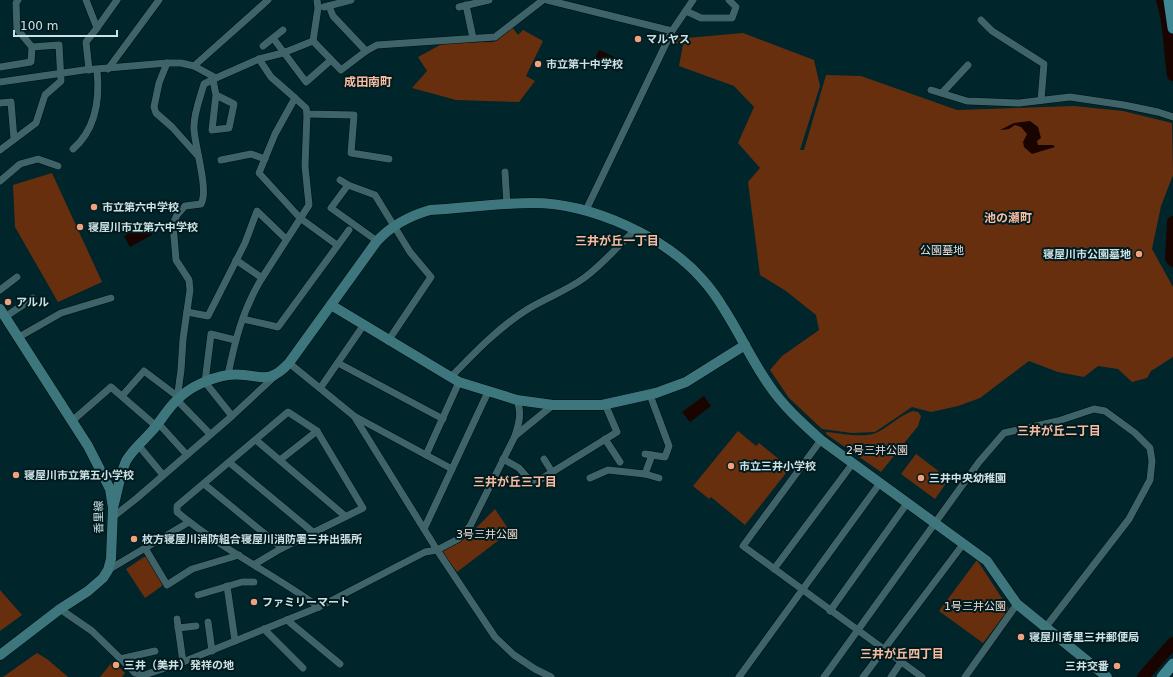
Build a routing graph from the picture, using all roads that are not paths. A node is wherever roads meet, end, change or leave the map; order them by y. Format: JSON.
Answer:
{"nodes":[{"id":1,"x":18,"y":0,"type":"edge"},
{"id":2,"x":86,"y":0,"type":"edge"},
{"id":3,"x":117,"y":0,"type":"edge"},
{"id":4,"x":159,"y":0,"type":"edge"},
{"id":5,"x":268,"y":0,"type":"edge"},
{"id":6,"x":317,"y":0,"type":"edge"},
{"id":7,"x":351,"y":0,"type":"edge"},
{"id":8,"x":489,"y":0,"type":"edge"},
{"id":9,"x":543,"y":0,"type":"edge"},
{"id":10,"x":547,"y":0,"type":"edge"},
{"id":11,"x":693,"y":0,"type":"edge"},
{"id":12,"x":729,"y":0,"type":"edge"},
{"id":13,"x":1169,"y":0,"type":"edge"},
{"id":14,"x":329,"y":6,"type":"junction"},
{"id":15,"x":318,"y":8,"type":"junction"},
{"id":16,"x":686,"y":11,"type":"junction"},
{"id":17,"x":981,"y":20,"type":"dead end"},
{"id":18,"x":97,"y":28,"type":"junction"},
{"id":19,"x":1173,"y":28,"type":"edge"},
{"id":20,"x":283,"y":30,"type":"dead end"},
{"id":21,"x":672,"y":31,"type":"junction"},
{"id":22,"x":273,"y":38,"type":"junction"},
{"id":23,"x":473,"y":38,"type":"junction"},
{"id":24,"x":313,"y":41,"type":"junction"},
{"id":25,"x":263,"y":46,"type":"dead end"},
{"id":26,"x":32,"y":47,"type":"junction"},
{"id":27,"x":366,"y":52,"type":"junction"},
{"id":28,"x":283,"y":53,"type":"junction"},
{"id":29,"x":259,"y":58,"type":"junction"},
{"id":30,"x":331,"y":60,"type":"junction"},
{"id":31,"x":168,"y":63,"type":"junction"},
{"id":32,"x":968,"y":65,"type":"dead end"},
{"id":33,"x":194,"y":66,"type":"junction"},
{"id":34,"x":0,"y":67,"type":"edge"},
{"id":35,"x":108,"y":69,"type":"junction"},
{"id":36,"x":93,"y":70,"type":"junction"},
{"id":37,"x":61,"y":74,"type":"junction"},
{"id":38,"x":215,"y":79,"type":"junction"},
{"id":39,"x":0,"y":82,"type":"edge"},
{"id":40,"x":931,"y":90,"type":"dead end"},
{"id":41,"x":942,"y":93,"type":"junction"},
{"id":42,"x":216,"y":95,"type":"junction"},
{"id":43,"x":295,"y":98,"type":"junction"},
{"id":44,"x":1042,"y":100,"type":"junction"},
{"id":45,"x":0,"y":103,"type":"edge"},
{"id":46,"x":307,"y":114,"type":"junction"},
{"id":47,"x":1173,"y":117,"type":"edge"},
{"id":48,"x":14,"y":139,"type":"junction"},
{"id":49,"x":73,"y":149,"type":"dead end"},
{"id":50,"x":0,"y":150,"type":"edge"},
{"id":51,"x":197,"y":155,"type":"junction"},
{"id":52,"x":265,"y":159,"type":"junction"},
{"id":53,"x":389,"y":159,"type":"dead end"},
{"id":54,"x":221,"y":160,"type":"dead end"},
{"id":55,"x":58,"y":166,"type":"dead end"},
{"id":56,"x":505,"y":172,"type":"dead end"},
{"id":57,"x":340,"y":180,"type":"dead end"},
{"id":58,"x":0,"y":181,"type":"edge"},
{"id":59,"x":348,"y":185,"type":"junction"},
{"id":60,"x":507,"y":205,"type":"junction"},
{"id":61,"x":586,"y":210,"type":"junction"},
{"id":62,"x":300,"y":218,"type":"junction"},
{"id":63,"x":394,"y":226,"type":"junction"},
{"id":64,"x":349,"y":230,"type":"dead end"},
{"id":65,"x":635,"y":230,"type":"junction"},
{"id":66,"x":286,"y":239,"type":"junction"},
{"id":67,"x":377,"y":241,"type":"junction"},
{"id":68,"x":337,"y":245,"type":"junction"},
{"id":69,"x":236,"y":260,"type":"junction"},
{"id":70,"x":17,"y":277,"type":"dead end"},
{"id":71,"x":262,"y":278,"type":"junction"},
{"id":72,"x":0,"y":290,"type":"edge"},
{"id":73,"x":33,"y":298,"type":"dead end"},
{"id":74,"x":111,"y":298,"type":"dead end"},
{"id":75,"x":331,"y":305,"type":"junction"},
{"id":76,"x":186,"y":312,"type":"junction"},
{"id":77,"x":3,"y":313,"type":"edge"},
{"id":78,"x":243,"y":319,"type":"junction"},
{"id":79,"x":363,"y":326,"type":"junction"},
{"id":80,"x":19,"y":337,"type":"junction"},
{"id":81,"x":235,"y":340,"type":"junction"},
{"id":82,"x":388,"y":341,"type":"junction"},
{"id":83,"x":745,"y":345,"type":"junction"},
{"id":84,"x":289,"y":363,"type":"junction"},
{"id":85,"x":338,"y":363,"type":"junction"},
{"id":86,"x":228,"y":376,"type":"junction"},
{"id":87,"x":274,"y":377,"type":"junction"},
{"id":88,"x":455,"y":380,"type":"junction"},
{"id":89,"x":205,"y":382,"type":"junction"},
{"id":90,"x":321,"y":387,"type":"junction"},
{"id":91,"x":488,"y":392,"type":"junction"},
{"id":92,"x":650,"y":395,"type":"junction"},
{"id":93,"x":122,"y":396,"type":"junction"},
{"id":94,"x":177,"y":398,"type":"junction"},
{"id":95,"x":517,"y":400,"type":"junction"},
{"id":96,"x":605,"y":404,"type":"junction"},
{"id":97,"x":553,"y":405,"type":"junction"},
{"id":98,"x":232,"y":416,"type":"junction"},
{"id":99,"x":354,"y":416,"type":"junction"},
{"id":100,"x":443,"y":419,"type":"junction"},
{"id":101,"x":72,"y":421,"type":"junction"},
{"id":102,"x":157,"y":425,"type":"junction"},
{"id":103,"x":316,"y":431,"type":"junction"},
{"id":104,"x":210,"y":434,"type":"junction"},
{"id":105,"x":515,"y":436,"type":"junction"},
{"id":106,"x":605,"y":439,"type":"junction"},
{"id":107,"x":256,"y":440,"type":"junction"},
{"id":108,"x":821,"y":440,"type":"junction"},
{"id":109,"x":139,"y":446,"type":"junction"},
{"id":110,"x":187,"y":455,"type":"junction"},
{"id":111,"x":426,"y":455,"type":"junction"},
{"id":112,"x":503,"y":459,"type":"junction"},
{"id":113,"x":544,"y":459,"type":"dead end"},
{"id":114,"x":280,"y":460,"type":"junction"},
{"id":115,"x":620,"y":462,"type":"dead end"},
{"id":116,"x":230,"y":463,"type":"junction"},
{"id":117,"x":853,"y":463,"type":"junction"},
{"id":118,"x":452,"y":469,"type":"junction"},
{"id":119,"x":552,"y":472,"type":"junction"},
{"id":120,"x":645,"y":474,"type":"junction"},
{"id":121,"x":163,"y":475,"type":"junction"},
{"id":122,"x":590,"y":478,"type":"dead end"},
{"id":123,"x":659,"y":478,"type":"dead end"},
{"id":124,"x":880,"y":483,"type":"junction"},
{"id":125,"x":204,"y":484,"type":"junction"},
{"id":126,"x":908,"y":502,"type":"junction"},
{"id":127,"x":113,"y":512,"type":"junction"},
{"id":128,"x":345,"y":516,"type":"junction"},
{"id":129,"x":189,"y":522,"type":"junction"},
{"id":130,"x":936,"y":522,"type":"junction"},
{"id":131,"x":424,"y":529,"type":"junction"},
{"id":132,"x":314,"y":533,"type":"junction"},
{"id":133,"x":964,"y":543,"type":"junction"},
{"id":134,"x":145,"y":548,"type":"junction"},
{"id":135,"x":282,"y":548,"type":"junction"},
{"id":136,"x":437,"y":550,"type":"junction"},
{"id":137,"x":239,"y":555,"type":"junction"},
{"id":138,"x":255,"y":564,"type":"junction"},
{"id":139,"x":774,"y":569,"type":"junction"},
{"id":140,"x":108,"y":570,"type":"junction"},
{"id":141,"x":254,"y":582,"type":"dead end"},
{"id":142,"x":227,"y":586,"type":"junction"},
{"id":143,"x":802,"y":591,"type":"junction"},
{"id":144,"x":198,"y":595,"type":"dead end"},
{"id":145,"x":1017,"y":604,"type":"junction"},
{"id":146,"x":319,"y":607,"type":"junction"},
{"id":147,"x":60,"y":609,"type":"junction"},
{"id":148,"x":830,"y":611,"type":"junction"},
{"id":149,"x":177,"y":619,"type":"dead end"},
{"id":150,"x":287,"y":620,"type":"junction"},
{"id":151,"x":208,"y":622,"type":"dead end"},
{"id":152,"x":196,"y":626,"type":"dead end"},
{"id":153,"x":178,"y":628,"type":"junction"},
{"id":154,"x":1045,"y":628,"type":"junction"},
{"id":155,"x":264,"y":629,"type":"junction"},
{"id":156,"x":857,"y":631,"type":"junction"},
{"id":157,"x":235,"y":641,"type":"junction"},
{"id":158,"x":883,"y":650,"type":"junction"},
{"id":159,"x":155,"y":651,"type":"dead end"},
{"id":160,"x":212,"y":651,"type":"junction"},
{"id":161,"x":0,"y":655,"type":"edge"},
{"id":162,"x":120,"y":659,"type":"junction"},
{"id":163,"x":183,"y":662,"type":"junction"},
{"id":164,"x":901,"y":662,"type":"junction"},
{"id":165,"x":340,"y":664,"type":"dead end"},
{"id":166,"x":1173,"y":664,"type":"edge"},
{"id":167,"x":130,"y":668,"type":"junction"},
{"id":168,"x":303,"y":668,"type":"dead end"},
{"id":169,"x":1104,"y":676,"type":"edge"},
{"id":170,"x":128,"y":677,"type":"edge"},
{"id":171,"x":551,"y":677,"type":"edge"},
{"id":172,"x":739,"y":677,"type":"edge"},
{"id":173,"x":824,"y":677,"type":"edge"},
{"id":174,"x":863,"y":677,"type":"edge"},
{"id":175,"x":891,"y":677,"type":"edge"},
{"id":176,"x":922,"y":677,"type":"edge"},
{"id":177,"x":965,"y":677,"type":"edge"},
{"id":178,"x":1162,"y":677,"type":"edge"}],
"edges":[{"from":1,"to":26,"type":"street"},
{"from":2,"to":18,"type":"street"},
{"from":3,"to":18,"type":"street"},
{"from":4,"to":35,"type":"street"},
{"from":5,"to":33,"type":"street"},
{"from":6,"to":15,"type":"street"},
{"from":7,"to":14,"type":"street"},
{"from":8,"to":23,"type":"street"},
{"from":9,"to":23,"type":"street"},
{"from":10,"to":21,"type":"street"},
{"from":11,"to":16,"type":"street"},
{"from":12,"to":16,"type":"street"},
{"from":13,"to":19,"type":"main road"},
{"from":14,"to":15,"type":"street"},
{"from":14,"to":27,"type":"street"},
{"from":15,"to":24,"type":"street"},
{"from":16,"to":21,"type":"street"},
{"from":17,"to":44,"type":"street"},
{"from":18,"to":36,"type":"street"},
{"from":20,"to":22,"type":"street"},
{"from":21,"to":61,"type":"street"},
{"from":22,"to":25,"type":"street"},
{"from":22,"to":28,"type":"street"},
{"from":23,"to":27,"type":"street"},
{"from":24,"to":28,"type":"street"},
{"from":24,"to":30,"type":"street"},
{"from":26,"to":34,"type":"street"},
{"from":26,"to":37,"type":"street"},
{"from":27,"to":30,"type":"street"},
{"from":28,"to":29,"type":"street"},
{"from":28,"to":30,"type":"street"},
{"from":29,"to":38,"type":"street"},
{"from":29,"to":43,"type":"street"},
{"from":31,"to":33,"type":"street"},
{"from":31,"to":35,"type":"street"},
{"from":31,"to":51,"type":"street"},
{"from":32,"to":41,"type":"street"},
{"from":33,"to":38,"type":"street"},
{"from":35,"to":36,"type":"street"},
{"from":36,"to":37,"type":"street"},
{"from":36,"to":49,"type":"street"},
{"from":37,"to":39,"type":"street"},
{"from":37,"to":48,"type":"street"},
{"from":38,"to":42,"type":"street"},
{"from":38,"to":51,"type":"street"},
{"from":40,"to":41,"type":"street"},
{"from":41,"to":44,"type":"street"},
{"from":42,"to":42,"type":"street"},
{"from":43,"to":46,"type":"street"},
{"from":43,"to":52,"type":"street"},
{"from":44,"to":47,"type":"street"},
{"from":45,"to":48,"type":"street"},
{"from":46,"to":53,"type":"street"},
{"from":46,"to":62,"type":"street"},
{"from":48,"to":50,"type":"street"},
{"from":51,"to":76,"type":"street"},
{"from":52,"to":54,"type":"street"},
{"from":52,"to":62,"type":"street"},
{"from":55,"to":58,"type":"street"},
{"from":56,"to":60,"type":"street"},
{"from":57,"to":59,"type":"street"},
{"from":59,"to":63,"type":"street"},
{"from":59,"to":67,"type":"street"},
{"from":60,"to":61,"type":"street"},
{"from":60,"to":63,"type":"street"},
{"from":61,"to":65,"type":"street"},
{"from":62,"to":66,"type":"street"},
{"from":62,"to":68,"type":"street"},
{"from":63,"to":67,"type":"street"},
{"from":63,"to":82,"type":"street"},
{"from":64,"to":68,"type":"street"},
{"from":65,"to":83,"type":"street"},
{"from":65,"to":88,"type":"street"},
{"from":66,"to":69,"type":"street"},
{"from":66,"to":71,"type":"street"},
{"from":67,"to":75,"type":"street"},
{"from":68,"to":78,"type":"street"},
{"from":69,"to":71,"type":"street"},
{"from":69,"to":76,"type":"street"},
{"from":70,"to":72,"type":"street"},
{"from":71,"to":78,"type":"street"},
{"from":73,"to":77,"type":"street"},
{"from":74,"to":80,"type":"street"},
{"from":75,"to":79,"type":"street"},
{"from":75,"to":84,"type":"street"},
{"from":76,"to":94,"type":"street"},
{"from":77,"to":80,"type":"street","name":"香里線"},
{"from":78,"to":81,"type":"street"},
{"from":79,"to":82,"type":"street"},
{"from":79,"to":85,"type":"street"},
{"from":80,"to":101,"type":"street","name":"香里線"},
{"from":81,"to":86,"type":"street"},
{"from":81,"to":89,"type":"street"},
{"from":82,"to":88,"type":"street"},
{"from":83,"to":92,"type":"street"},
{"from":83,"to":108,"type":"street"},
{"from":84,"to":87,"type":"street"},
{"from":84,"to":90,"type":"street"},
{"from":85,"to":90,"type":"street"},
{"from":85,"to":100,"type":"street"},
{"from":86,"to":87,"type":"street"},
{"from":86,"to":89,"type":"street"},
{"from":87,"to":98,"type":"street"},
{"from":88,"to":91,"type":"street"},
{"from":88,"to":100,"type":"street"},
{"from":89,"to":94,"type":"street"},
{"from":89,"to":98,"type":"street"},
{"from":90,"to":99,"type":"street"},
{"from":91,"to":95,"type":"street"},
{"from":91,"to":118,"type":"street"},
{"from":92,"to":96,"type":"street"},
{"from":92,"to":120,"type":"street"},
{"from":93,"to":94,"type":"street"},
{"from":93,"to":101,"type":"street"},
{"from":93,"to":102,"type":"street"},
{"from":94,"to":102,"type":"street"},
{"from":94,"to":104,"type":"street"},
{"from":95,"to":97,"type":"street"},
{"from":95,"to":105,"type":"street"},
{"from":96,"to":97,"type":"street"},
{"from":96,"to":106,"type":"street"},
{"from":97,"to":105,"type":"street"},
{"from":98,"to":104,"type":"street"},
{"from":99,"to":111,"type":"street"},
{"from":99,"to":131,"type":"street"},
{"from":100,"to":111,"type":"street"},
{"from":101,"to":127,"type":"street","name":"香里線"},
{"from":102,"to":109,"type":"street"},
{"from":102,"to":110,"type":"street"},
{"from":103,"to":107,"type":"street"},
{"from":103,"to":114,"type":"street"},
{"from":103,"to":128,"type":"street"},
{"from":104,"to":110,"type":"street"},
{"from":105,"to":112,"type":"street"},
{"from":106,"to":115,"type":"street"},
{"from":106,"to":119,"type":"street"},
{"from":107,"to":114,"type":"street"},
{"from":107,"to":116,"type":"street"},
{"from":108,"to":117,"type":"street"},
{"from":108,"to":139,"type":"street"},
{"from":109,"to":121,"type":"street"},
{"from":109,"to":127,"type":"street"},
{"from":110,"to":121,"type":"street"},
{"from":111,"to":118,"type":"street"},
{"from":112,"to":119,"type":"street"},
{"from":112,"to":136,"type":"street"},
{"from":113,"to":119,"type":"street"},
{"from":114,"to":128,"type":"street"},
{"from":116,"to":125,"type":"street"},
{"from":116,"to":132,"type":"street"},
{"from":117,"to":124,"type":"street"},
{"from":117,"to":139,"type":"street"},
{"from":118,"to":131,"type":"street"},
{"from":120,"to":122,"type":"street"},
{"from":120,"to":123,"type":"street"},
{"from":121,"to":127,"type":"street"},
{"from":124,"to":126,"type":"street"},
{"from":124,"to":143,"type":"street"},
{"from":125,"to":129,"type":"street"},
{"from":125,"to":135,"type":"street"},
{"from":126,"to":130,"type":"street"},
{"from":126,"to":148,"type":"street"},
{"from":127,"to":140,"type":"street","name":"香里線"},
{"from":128,"to":132,"type":"street"},
{"from":129,"to":134,"type":"street"},
{"from":129,"to":137,"type":"street"},
{"from":130,"to":133,"type":"street"},
{"from":130,"to":154,"type":"street"},
{"from":130,"to":156,"type":"street"},
{"from":131,"to":136,"type":"street"},
{"from":132,"to":135,"type":"street"},
{"from":133,"to":145,"type":"street"},
{"from":133,"to":158,"type":"street"},
{"from":134,"to":137,"type":"street"},
{"from":134,"to":140,"type":"street"},
{"from":135,"to":138,"type":"street"},
{"from":136,"to":146,"type":"street"},
{"from":136,"to":171,"type":"street"},
{"from":137,"to":138,"type":"street"},
{"from":138,"to":146,"type":"street"},
{"from":139,"to":143,"type":"street"},
{"from":140,"to":147,"type":"street"},
{"from":141,"to":142,"type":"street"},
{"from":142,"to":144,"type":"street"},
{"from":142,"to":157,"type":"street"},
{"from":143,"to":148,"type":"street"},
{"from":143,"to":172,"type":"street"},
{"from":145,"to":154,"type":"street"},
{"from":145,"to":177,"type":"street"},
{"from":146,"to":150,"type":"street"},
{"from":147,"to":161,"type":"street"},
{"from":147,"to":162,"type":"street"},
{"from":148,"to":156,"type":"street"},
{"from":149,"to":153,"type":"street"},
{"from":150,"to":155,"type":"street"},
{"from":150,"to":165,"type":"street"},
{"from":151,"to":160,"type":"street"},
{"from":152,"to":153,"type":"street"},
{"from":153,"to":163,"type":"street"},
{"from":154,"to":169,"type":"street"},
{"from":155,"to":157,"type":"street"},
{"from":155,"to":168,"type":"street"},
{"from":156,"to":158,"type":"street"},
{"from":156,"to":173,"type":"street"},
{"from":157,"to":160,"type":"street"},
{"from":158,"to":164,"type":"street"},
{"from":158,"to":174,"type":"street"},
{"from":159,"to":162,"type":"street"},
{"from":160,"to":163,"type":"street"},
{"from":162,"to":167,"type":"street"},
{"from":163,"to":167,"type":"street"},
{"from":164,"to":175,"type":"street"},
{"from":164,"to":176,"type":"street"},
{"from":166,"to":178,"type":"main road"},
{"from":167,"to":170,"type":"street"}]}
